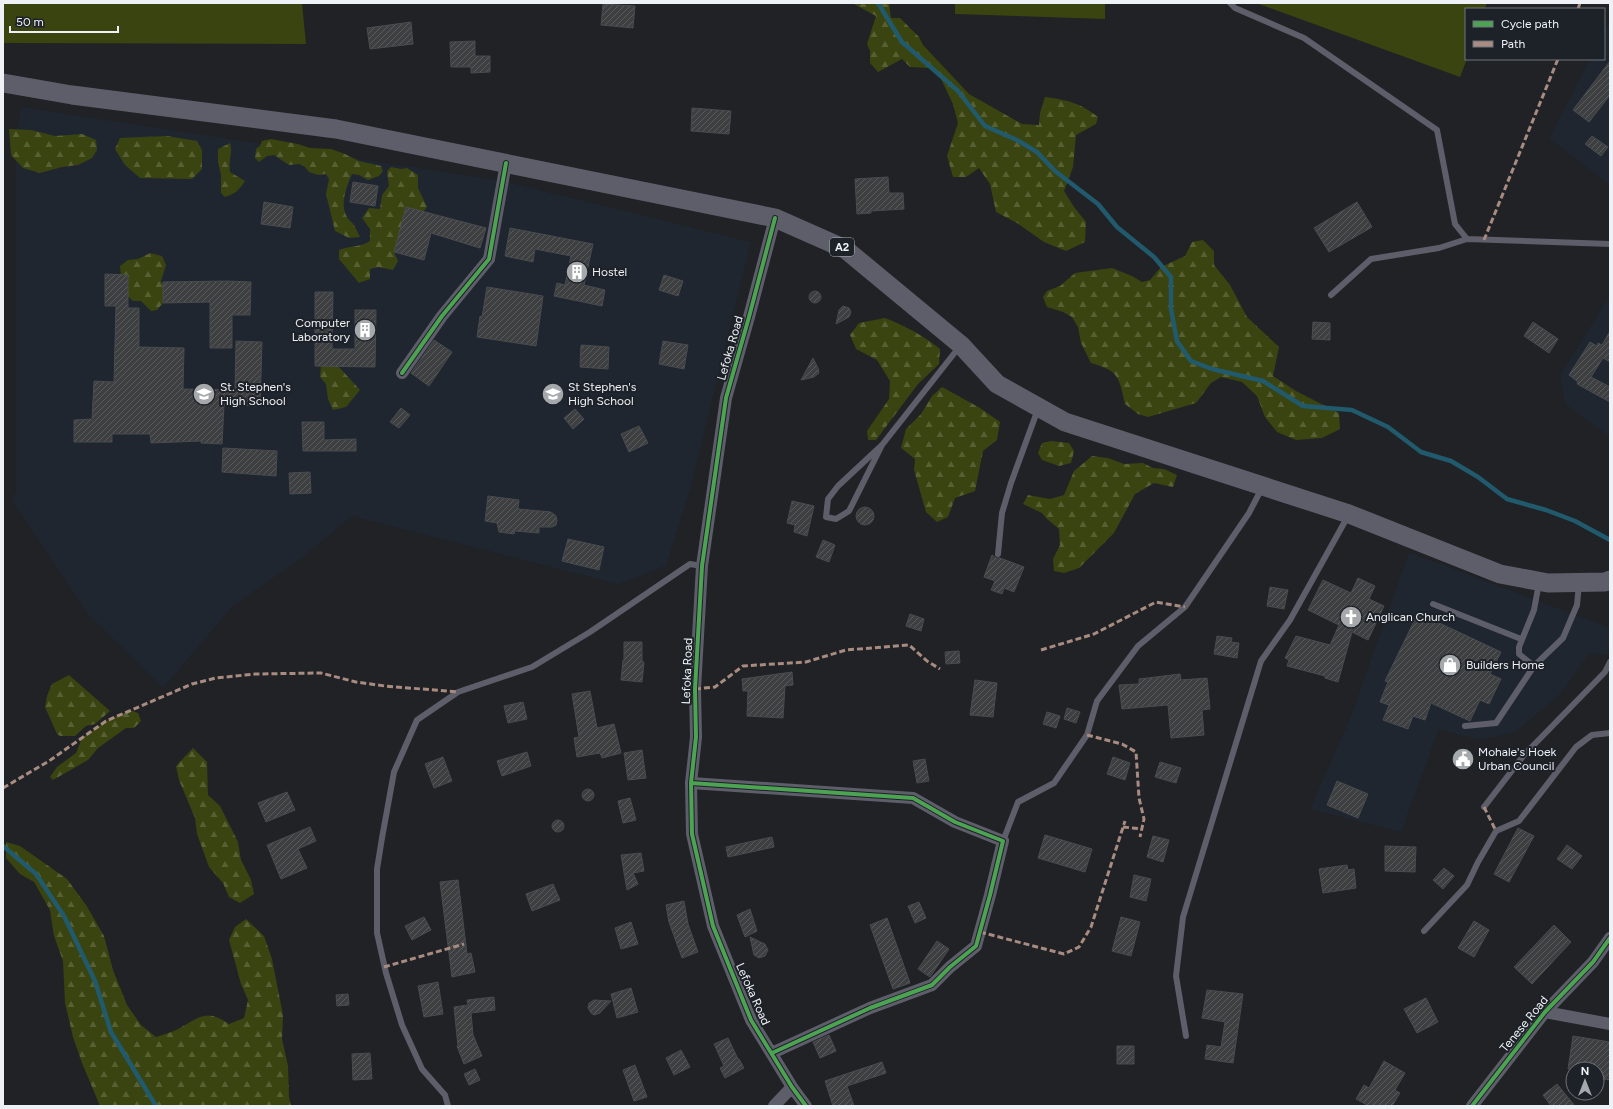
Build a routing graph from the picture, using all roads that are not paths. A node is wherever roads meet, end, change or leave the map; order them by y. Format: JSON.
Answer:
{"nodes":[{"id":1,"x":1230,"y":3,"type":"edge"},
{"id":2,"x":3,"y":83,"type":"edge"},
{"id":3,"x":506,"y":163,"type":"junction"},
{"id":4,"x":775,"y":218,"type":"junction"},
{"id":5,"x":1467,"y":239,"type":"junction"},
{"id":6,"x":1610,"y":244,"type":"edge"},
{"id":7,"x":1331,"y":295,"type":"dead end"},
{"id":8,"x":961,"y":345,"type":"junction"},
{"id":9,"x":402,"y":373,"type":"dead end"},
{"id":10,"x":1038,"y":408,"type":"junction"},
{"id":11,"x":882,"y":445,"type":"junction"},
{"id":12,"x":1263,"y":486,"type":"junction"},
{"id":13,"x":1349,"y":514,"type":"junction"},
{"id":14,"x":998,"y":554,"type":"dead end"},
{"id":15,"x":702,"y":566,"type":"junction"},
{"id":16,"x":1539,"y":581,"type":"junction"},
{"id":17,"x":1580,"y":582,"type":"junction"},
{"id":18,"x":1608,"y":585,"type":"edge"},
{"id":19,"x":1433,"y":604,"type":"dead end"},
{"id":20,"x":1521,"y":639,"type":"junction"},
{"id":21,"x":1610,"y":662,"type":"edge"},
{"id":22,"x":1534,"y":666,"type":"junction"},
{"id":23,"x":1465,"y":726,"type":"dead end"},
{"id":24,"x":1610,"y":733,"type":"edge"},
{"id":25,"x":690,"y":783,"type":"junction"},
{"id":26,"x":1484,"y":807,"type":"dead end"},
{"id":27,"x":1003,"y":841,"type":"junction"},
{"id":28,"x":1424,"y":931,"type":"dead end"},
{"id":29,"x":1610,"y":938,"type":"edge"},
{"id":30,"x":1545,"y":1012,"type":"junction"},
{"id":31,"x":1610,"y":1024,"type":"edge"},
{"id":32,"x":1186,"y":1036,"type":"dead end"},
{"id":33,"x":772,"y":1053,"type":"junction"},
{"id":34,"x":792,"y":1087,"type":"junction"},
{"id":35,"x":448,"y":1106,"type":"edge"},
{"id":36,"x":774,"y":1106,"type":"edge"},
{"id":37,"x":806,"y":1106,"type":"edge"},
{"id":38,"x":1472,"y":1106,"type":"edge"}],
"edges":[{"from":1,"to":5,"type":"lane"},
{"from":2,"to":3,"type":"main road","number":"A2"},
{"from":3,"to":4,"type":"main road","number":"A2"},
{"from":3,"to":9,"type":"street"},
{"from":4,"to":8,"type":"main road","number":"A2"},
{"from":4,"to":15,"type":"street","name":"Lefoka Road"},
{"from":5,"to":6,"type":"lane"},
{"from":5,"to":7,"type":"lane"},
{"from":8,"to":10,"type":"main road","number":"A2"},
{"from":8,"to":11,"type":"lane"},
{"from":10,"to":12,"type":"main road","number":"A2"},
{"from":10,"to":14,"type":"lane"},
{"from":11,"to":11,"type":"lane"},
{"from":12,"to":13,"type":"main road","number":"A2"},
{"from":12,"to":27,"type":"lane"},
{"from":13,"to":16,"type":"main road","number":"A2"},
{"from":13,"to":32,"type":"lane"},
{"from":15,"to":25,"type":"street","name":"Lefoka Road"},
{"from":15,"to":35,"type":"lane"},
{"from":16,"to":17,"type":"main road","number":"A2"},
{"from":16,"to":20,"type":"lane"},
{"from":17,"to":18,"type":"main road","number":"A2"},
{"from":17,"to":22,"type":"lane"},
{"from":19,"to":20,"type":"lane"},
{"from":20,"to":22,"type":"lane"},
{"from":21,"to":26,"type":"lane"},
{"from":22,"to":23,"type":"lane"},
{"from":24,"to":28,"type":"lane"},
{"from":25,"to":27,"type":"street"},
{"from":25,"to":33,"type":"street","name":"Lefoka Road"},
{"from":27,"to":33,"type":"street"},
{"from":29,"to":30,"type":"street","name":"Tenese Road"},
{"from":30,"to":31,"type":"street"},
{"from":30,"to":38,"type":"street","name":"Tenese Road"},
{"from":33,"to":34,"type":"street","name":"Lefoka Road"},
{"from":34,"to":36,"type":"street"},
{"from":34,"to":37,"type":"street","name":"Lefoka Road"}]}
